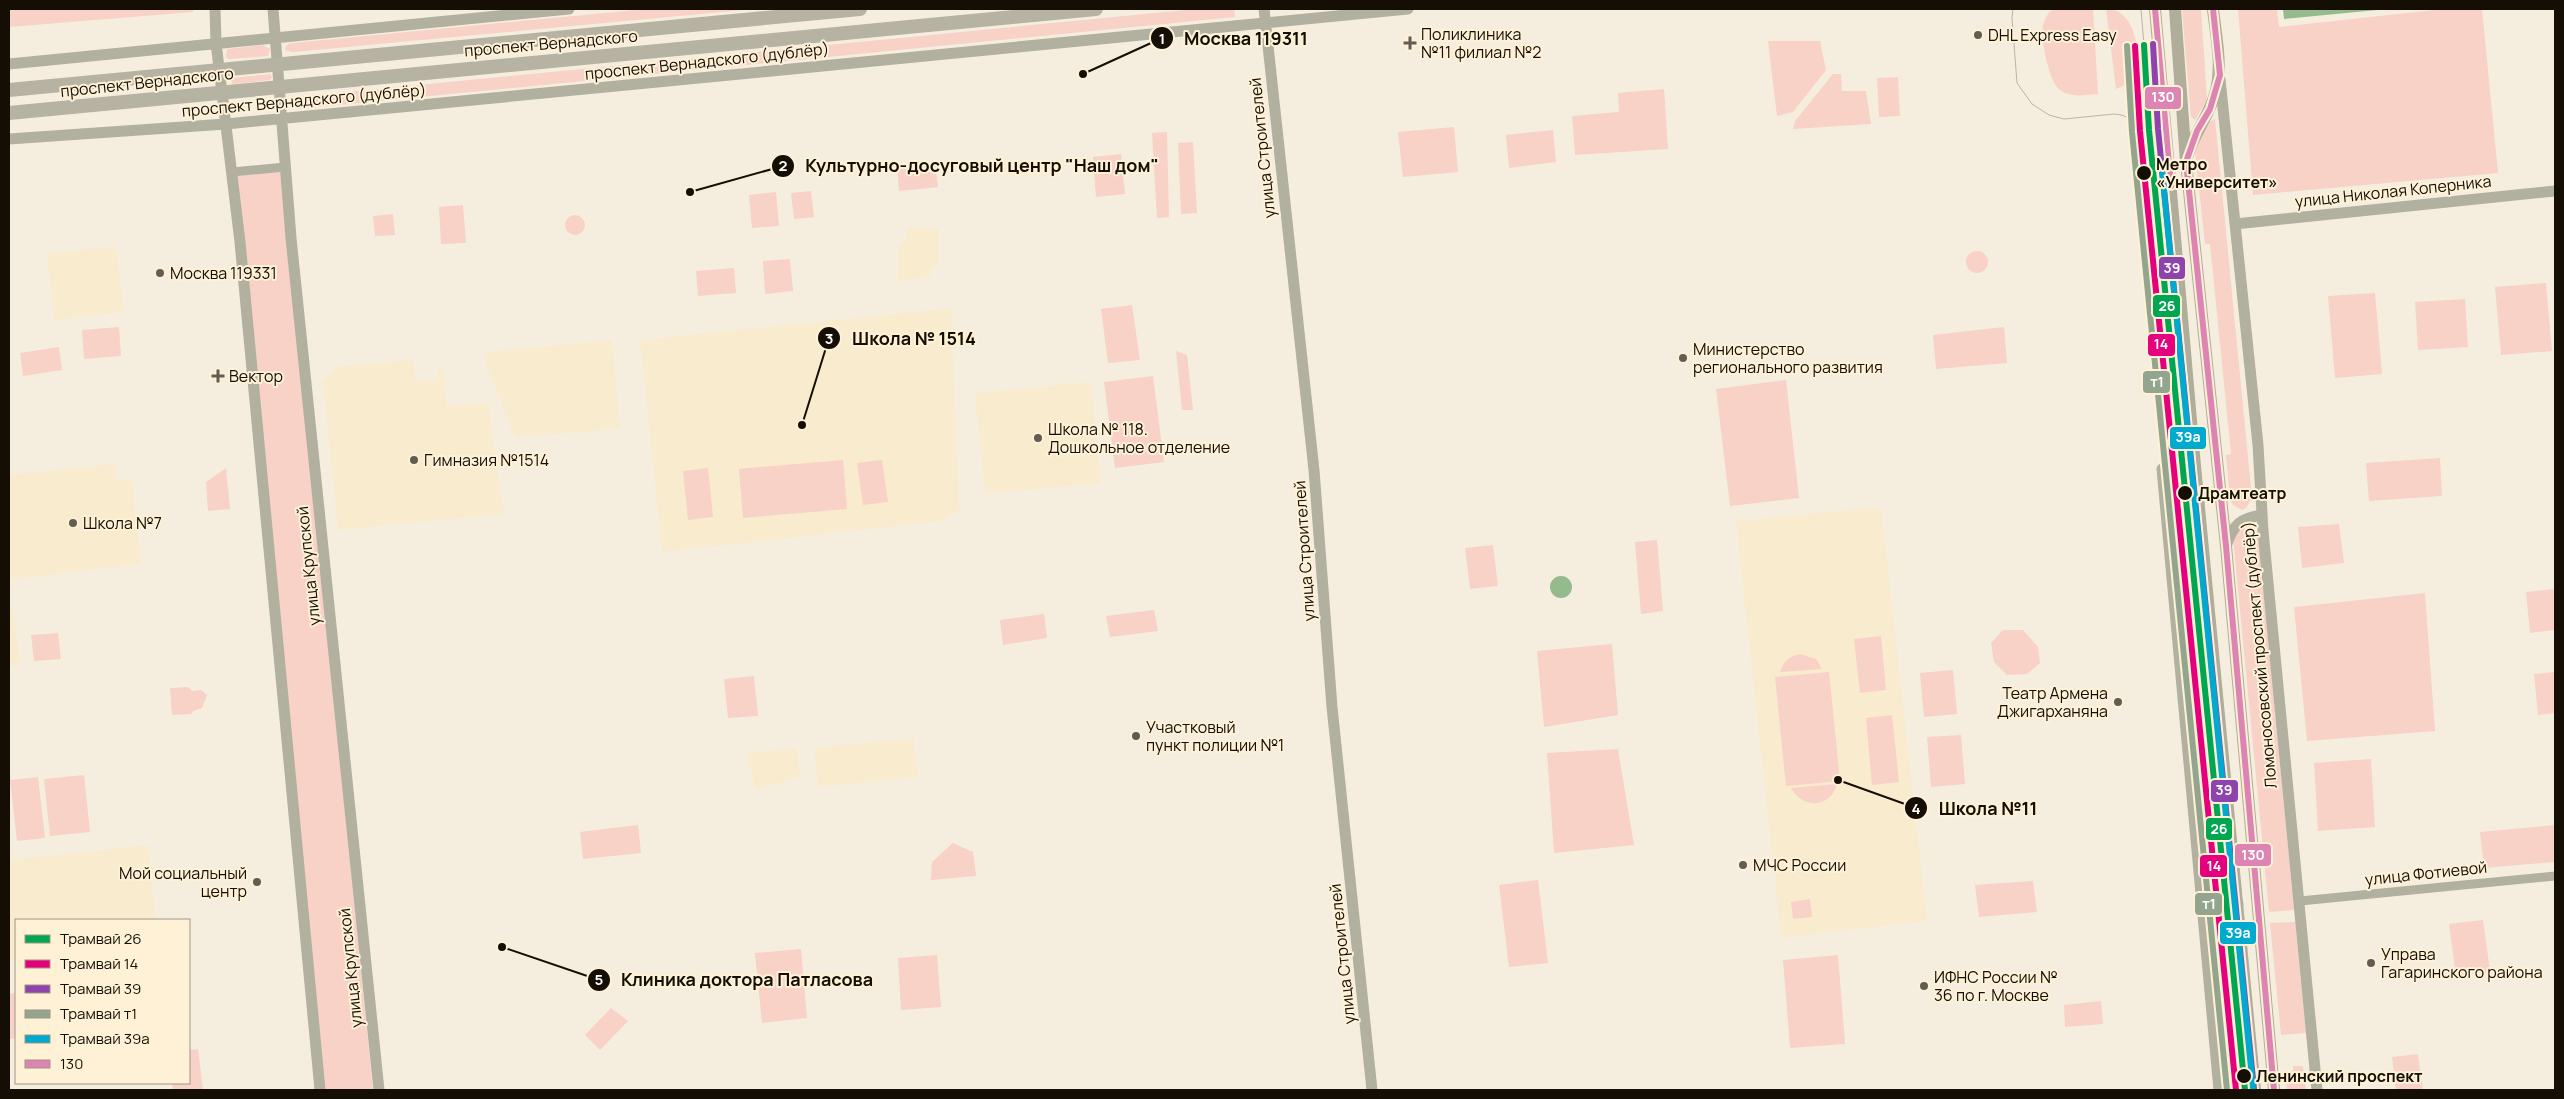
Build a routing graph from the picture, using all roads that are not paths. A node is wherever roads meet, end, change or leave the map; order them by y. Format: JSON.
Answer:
{"nodes":[{"id":1,"x":215,"y":9,"type":"edge"},
{"id":2,"x":273,"y":9,"type":"edge"},
{"id":3,"x":569,"y":9,"type":"edge"},
{"id":4,"x":860,"y":9,"type":"edge"},
{"id":5,"x":1096,"y":9,"type":"edge"},
{"id":6,"x":1264,"y":9,"type":"edge"},
{"id":7,"x":1408,"y":9,"type":"edge"},
{"id":8,"x":2155,"y":9,"type":"edge"},
{"id":9,"x":2175,"y":9,"type":"edge"},
{"id":10,"x":2213,"y":9,"type":"edge"},
{"id":11,"x":1265,"y":24,"type":"junction"},
{"id":12,"x":275,"y":37,"type":"junction"},
{"id":13,"x":216,"y":42,"type":"junction"},
{"id":14,"x":9,"y":64,"type":"edge"},
{"id":15,"x":276,"y":66,"type":"junction"},
{"id":16,"x":220,"y":70,"type":"junction"},
{"id":17,"x":2220,"y":75,"type":"junction"},
{"id":18,"x":278,"y":87,"type":"junction"},
{"id":19,"x":9,"y":90,"type":"edge"},
{"id":20,"x":222,"y":93,"type":"junction"},
{"id":21,"x":9,"y":113,"type":"edge"},
{"id":22,"x":280,"y":119,"type":"junction"},
{"id":23,"x":226,"y":124,"type":"junction"},
{"id":24,"x":9,"y":139,"type":"edge"},
{"id":25,"x":2186,"y":162,"type":"junction"},
{"id":26,"x":285,"y":167,"type":"junction"},
{"id":27,"x":232,"y":172,"type":"junction"},
{"id":28,"x":2555,"y":192,"type":"edge"},
{"id":29,"x":2235,"y":224,"type":"junction"},
{"id":30,"x":2194,"y":466,"type":"junction"},
{"id":31,"x":2262,"y":515,"type":"junction"},
{"id":32,"x":2222,"y":519,"type":"junction"},
{"id":33,"x":2200,"y":522,"type":"junction"},
{"id":34,"x":2226,"y":546,"type":"junction"},
{"id":35,"x":2250,"y":831,"type":"junction"},
{"id":36,"x":2231,"y":833,"type":"junction"},
{"id":37,"x":2555,"y":876,"type":"edge"},
{"id":38,"x":2300,"y":901,"type":"junction"},
{"id":39,"x":2238,"y":904,"type":"junction"},
{"id":40,"x":2203,"y":909,"type":"junction"},
{"id":41,"x":320,"y":1090,"type":"edge"},
{"id":42,"x":379,"y":1090,"type":"edge"},
{"id":43,"x":1372,"y":1090,"type":"edge"},
{"id":44,"x":2219,"y":1090,"type":"edge"},
{"id":45,"x":2255,"y":1090,"type":"edge"},
{"id":46,"x":2274,"y":1090,"type":"edge"},
{"id":47,"x":2317,"y":1090,"type":"edge"}],
"edges":[{"from":1,"to":13,"type":"street"},
{"from":2,"to":12,"type":"street","name":"улица Крупской"},
{"from":3,"to":12,"type":"street"},
{"from":4,"to":15,"type":"main road","name":"проспект Вернадского"},
{"from":5,"to":18,"type":"main road","name":"проспект Вернадского"},
{"from":6,"to":11,"type":"street","name":"улица Строителей"},
{"from":7,"to":11,"type":"street","name":"проспект Вернадского (дублёр)"},
{"from":8,"to":30,"type":"main road"},
{"from":9,"to":25,"type":"main road"},
{"from":10,"to":17,"type":"main road","name":"Ломоносовский проспект (дублёр)"},
{"from":11,"to":22,"type":"street","name":"проспект Вернадского (дублёр)"},
{"from":11,"to":43,"type":"street","name":"улица Строителей"},
{"from":12,"to":13,"type":"street"},
{"from":12,"to":15,"type":"street","name":"улица Крупской"},
{"from":13,"to":14,"type":"street"},
{"from":13,"to":16,"type":"street"},
{"from":15,"to":16,"type":"main road","name":"проспект Вернадского"},
{"from":15,"to":18,"type":"street","name":"улица Крупской"},
{"from":16,"to":19,"type":"main road","name":"проспект Вернадского"},
{"from":16,"to":20,"type":"street"},
{"from":17,"to":25,"type":"main road"},
{"from":17,"to":29,"type":"street","name":"Ломоносовский проспект (дублёр)"},
{"from":18,"to":20,"type":"main road","name":"проспект Вернадского"},
{"from":18,"to":22,"type":"street","name":"улица Крупской"},
{"from":20,"to":21,"type":"main road","name":"проспект Вернадского"},
{"from":20,"to":23,"type":"street"},
{"from":22,"to":23,"type":"street","name":"проспект Вернадского (дублёр)"},
{"from":22,"to":26,"type":"street","name":"улица Крупской"},
{"from":23,"to":24,"type":"street","name":"проспект Вернадского (дублёр)"},
{"from":23,"to":27,"type":"street"},
{"from":25,"to":32,"type":"main road"},
{"from":26,"to":27,"type":"street"},
{"from":26,"to":42,"type":"street","name":"улица Крупской"},
{"from":27,"to":41,"type":"street"},
{"from":28,"to":29,"type":"street","name":"улица Николая Коперника"},
{"from":29,"to":31,"type":"street","name":"Ломоносовский проспект (дублёр)"},
{"from":30,"to":33,"type":"main road"},
{"from":30,"to":40,"type":"street"},
{"from":31,"to":34,"type":"street"},
{"from":31,"to":38,"type":"street","name":"Ломоносовский проспект (дублёр)"},
{"from":32,"to":33,"type":"main road"},
{"from":32,"to":34,"type":"main road"},
{"from":33,"to":36,"type":"main road"},
{"from":34,"to":35,"type":"main road"},
{"from":35,"to":36,"type":"main road"},
{"from":35,"to":46,"type":"main road"},
{"from":36,"to":39,"type":"main road"},
{"from":37,"to":38,"type":"street","name":"улица Фотиевой"},
{"from":38,"to":47,"type":"street","name":"Ломоносовский проспект (дублёр)"},
{"from":39,"to":40,"type":"street"},
{"from":39,"to":45,"type":"main road"},
{"from":40,"to":44,"type":"street"}]}
